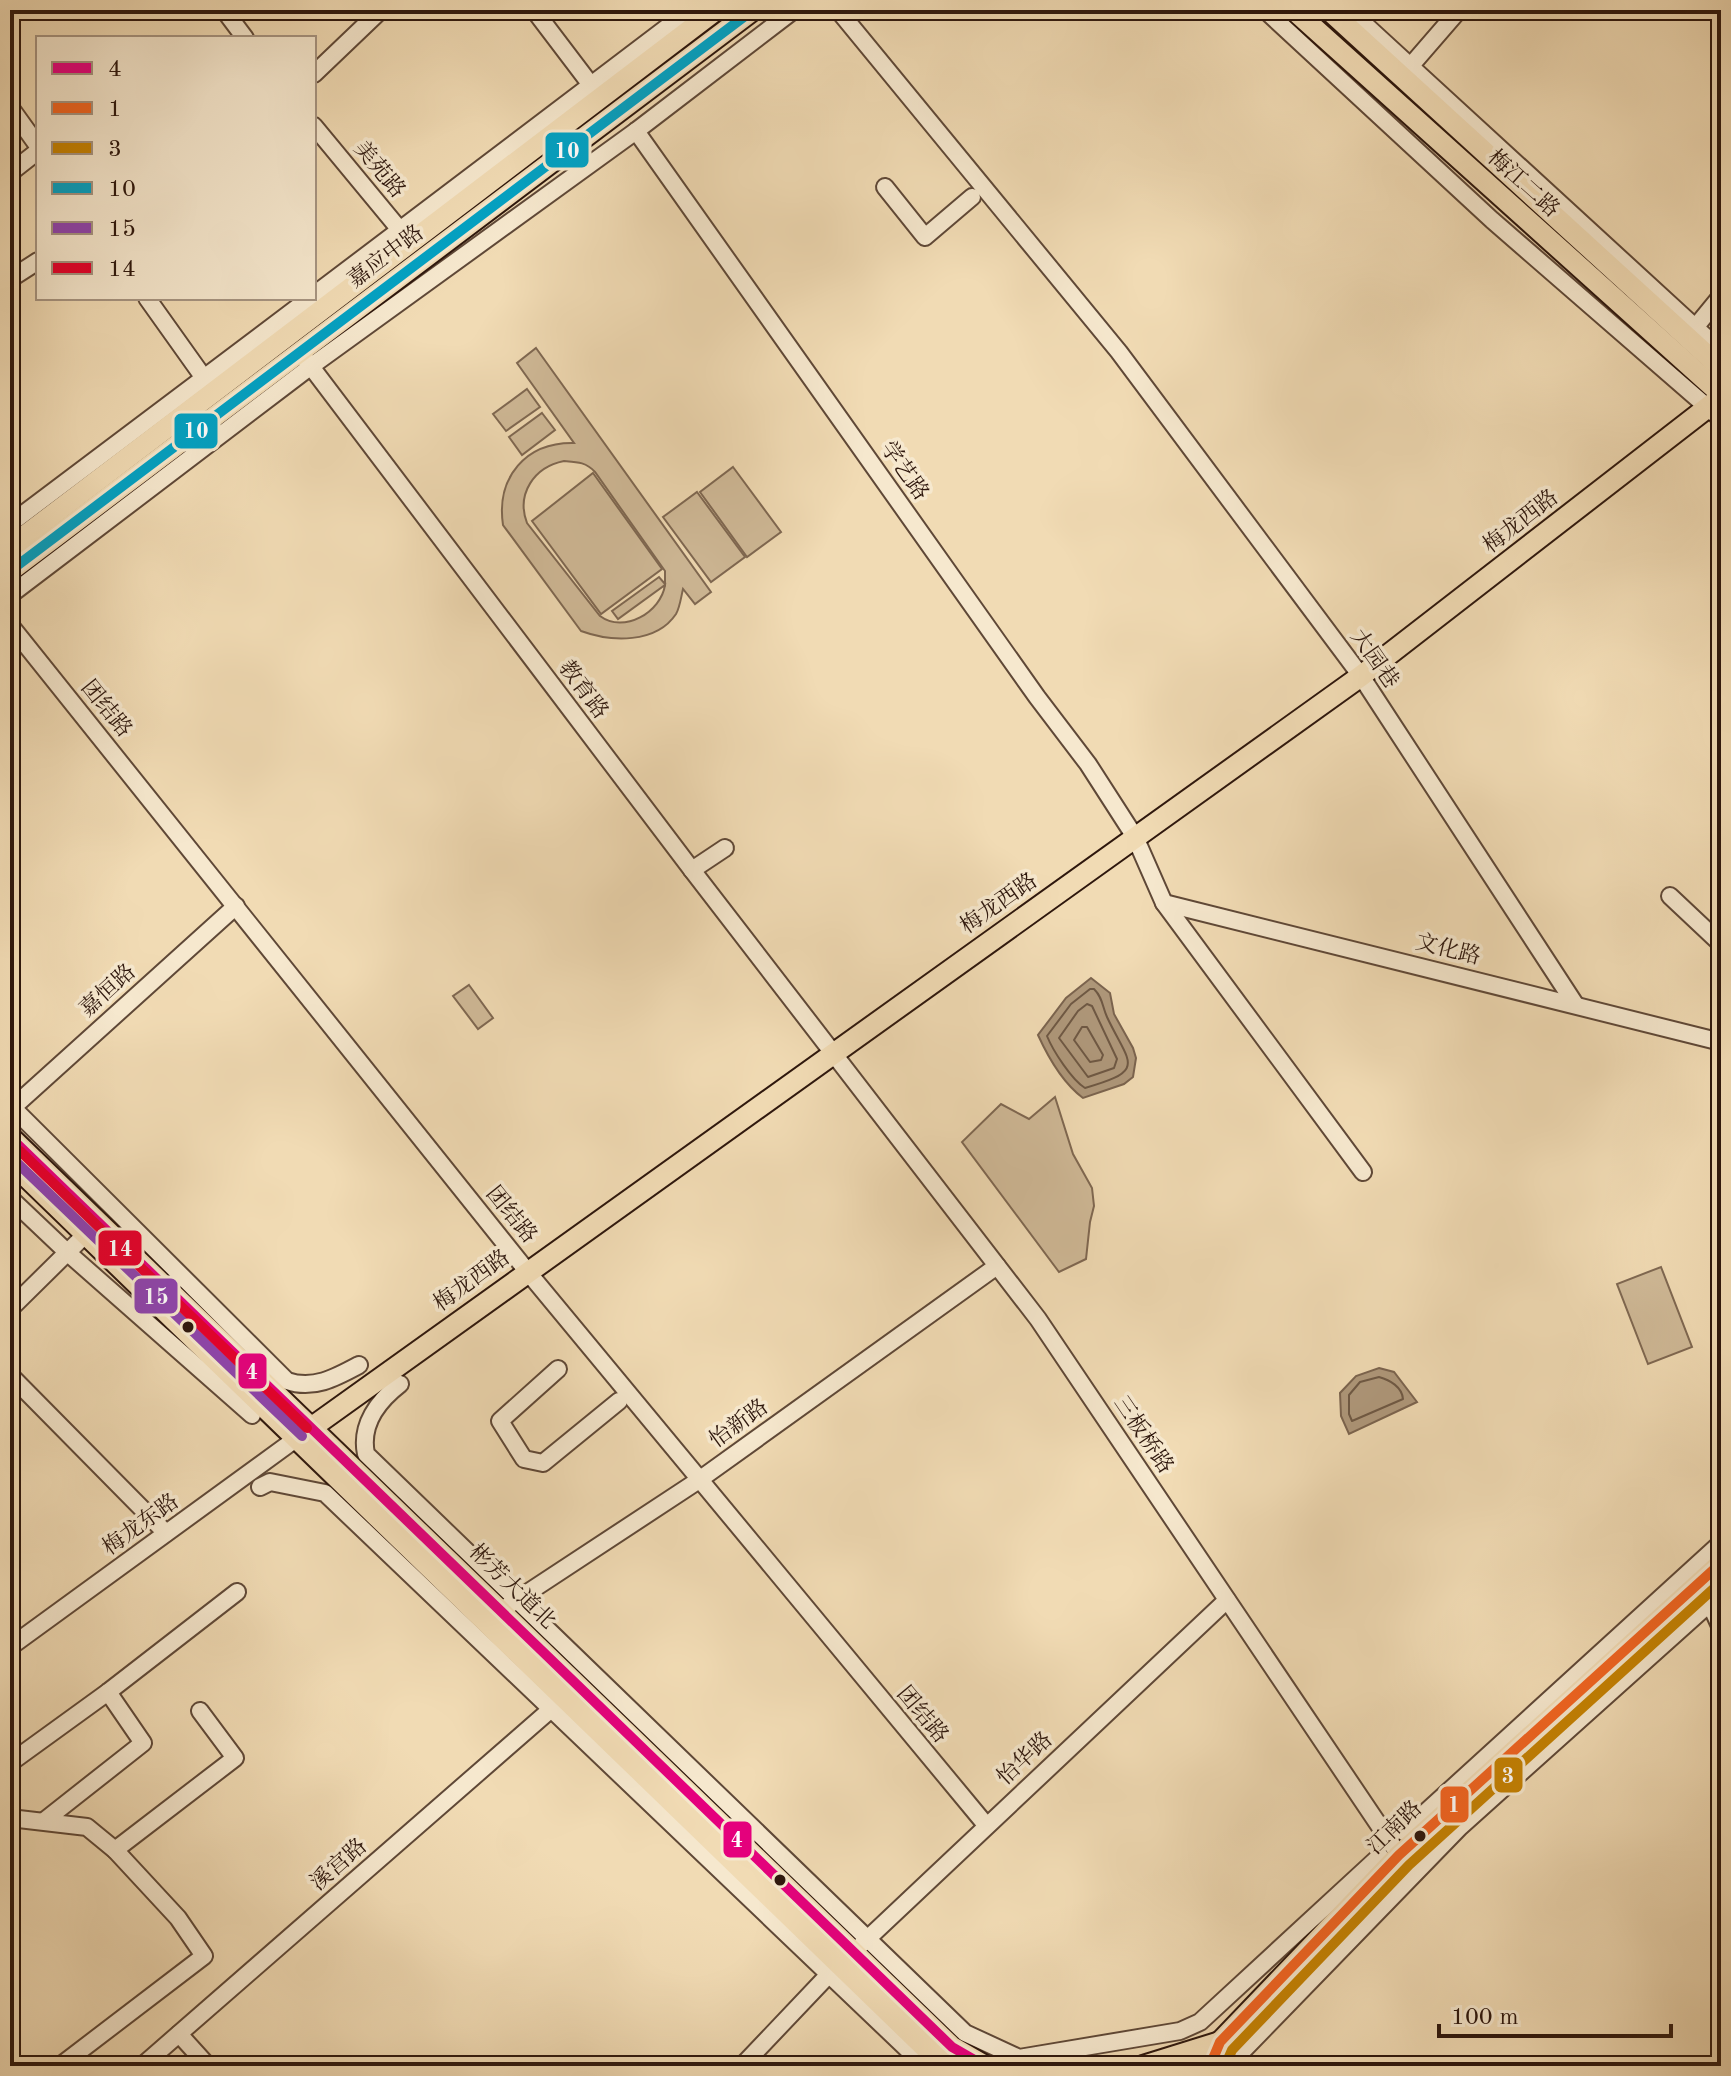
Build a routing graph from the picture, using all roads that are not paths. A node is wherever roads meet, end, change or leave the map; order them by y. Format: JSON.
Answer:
{"nodes":[{"id":1,"x":224,"y":10,"type":"edge"},
{"id":2,"x":381,"y":10,"type":"edge"},
{"id":3,"x":534,"y":10,"type":"edge"},
{"id":4,"x":690,"y":10,"type":"edge"},
{"id":5,"x":716,"y":10,"type":"edge"},
{"id":6,"x":753,"y":10,"type":"edge"},
{"id":7,"x":794,"y":10,"type":"edge"},
{"id":8,"x":838,"y":10,"type":"edge"},
{"id":9,"x":1265,"y":10,"type":"edge"},
{"id":10,"x":1294,"y":10,"type":"edge"},
{"id":11,"x":1329,"y":10,"type":"edge"},
{"id":12,"x":1349,"y":10,"type":"edge"},
{"id":13,"x":1459,"y":10,"type":"edge"},
{"id":14,"x":244,"y":36,"type":"edge"},
{"id":15,"x":1414,"y":62,"type":"dead end"},
{"id":16,"x":316,"y":72,"type":"edge"},
{"id":17,"x":596,"y":92,"type":"junction"},
{"id":18,"x":10,"y":107,"type":"edge"},
{"id":19,"x":316,"y":128,"type":"edge"},
{"id":20,"x":636,"y":131,"type":"junction"},
{"id":21,"x":36,"y":146,"type":"edge"},
{"id":22,"x":36,"y":151,"type":"edge"},
{"id":23,"x":10,"y":173,"type":"edge"},
{"id":24,"x":885,"y":187,"type":"dead end"},
{"id":25,"x":972,"y":197,"type":"dead end"},
{"id":26,"x":405,"y":236,"type":"junction"},
{"id":27,"x":36,"y":262,"type":"edge"},
{"id":28,"x":10,"y":279,"type":"edge"},
{"id":29,"x":316,"y":293,"type":"edge"},
{"id":30,"x":1721,"y":296,"type":"edge"},
{"id":31,"x":148,"y":300,"type":"edge"},
{"id":32,"x":307,"y":300,"type":"edge"},
{"id":33,"x":1686,"y":337,"type":"junction"},
{"id":34,"x":1721,"y":351,"type":"edge"},
{"id":35,"x":305,"y":360,"type":"junction"},
{"id":36,"x":1721,"y":368,"type":"edge"},
{"id":37,"x":199,"y":371,"type":"dead end"},
{"id":38,"x":1718,"y":404,"type":"edge"},
{"id":39,"x":10,"y":524,"type":"edge"},
{"id":40,"x":10,"y":547,"type":"edge"},
{"id":41,"x":10,"y":571,"type":"edge"},
{"id":42,"x":10,"y":595,"type":"edge"},
{"id":43,"x":10,"y":625,"type":"edge"},
{"id":44,"x":1361,"y":676,"type":"junction"},
{"id":45,"x":1135,"y":837,"type":"junction"},
{"id":46,"x":725,"y":848,"type":"dead end"},
{"id":47,"x":692,"y":870,"type":"junction"},
{"id":48,"x":1670,"y":896,"type":"dead end"},
{"id":49,"x":1164,"y":903,"type":"junction"},
{"id":50,"x":236,"y":906,"type":"junction"},
{"id":51,"x":1718,"y":935,"type":"edge"},
{"id":52,"x":1575,"y":1004,"type":"junction"},
{"id":53,"x":1721,"y":1042,"type":"edge"},
{"id":54,"x":834,"y":1052,"type":"junction"},
{"id":55,"x":11,"y":1107,"type":"edge"},
{"id":56,"x":10,"y":1137,"type":"edge"},
{"id":57,"x":10,"y":1161,"type":"edge"},
{"id":58,"x":1363,"y":1172,"type":"dead end"},
{"id":59,"x":10,"y":1198,"type":"edge"},
{"id":60,"x":86,"y":1234,"type":"junction"},
{"id":61,"x":68,"y":1253,"type":"junction"},
{"id":62,"x":997,"y":1266,"type":"junction"},
{"id":63,"x":527,"y":1271,"type":"junction"},
{"id":64,"x":10,"y":1309,"type":"edge"},
{"id":65,"x":359,"y":1365,"type":"dead end"},
{"id":66,"x":558,"y":1369,"type":"dead end"},
{"id":67,"x":10,"y":1375,"type":"edge"},
{"id":68,"x":400,"y":1384,"type":"dead end"},
{"id":69,"x":619,"y":1401,"type":"dead end"},
{"id":70,"x":252,"y":1415,"type":"dead end"},
{"id":71,"x":304,"y":1432,"type":"junction"},
{"id":72,"x":699,"y":1480,"type":"junction"},
{"id":73,"x":260,"y":1487,"type":"dead end"},
{"id":74,"x":166,"y":1533,"type":"junction"},
{"id":75,"x":1721,"y":1543,"type":"edge"},
{"id":76,"x":1721,"y":1563,"type":"edge"},
{"id":77,"x":1700,"y":1582,"type":"junction"},
{"id":78,"x":237,"y":1592,"type":"dead end"},
{"id":79,"x":1715,"y":1598,"type":"edge"},
{"id":80,"x":1227,"y":1600,"type":"junction"},
{"id":81,"x":509,"y":1606,"type":"junction"},
{"id":82,"x":1721,"y":1628,"type":"edge"},
{"id":83,"x":10,"y":1647,"type":"edge"},
{"id":84,"x":108,"y":1692,"type":"junction"},
{"id":85,"x":558,"y":1703,"type":"junction"},
{"id":86,"x":200,"y":1711,"type":"dead end"},
{"id":87,"x":10,"y":1763,"type":"edge"},
{"id":88,"x":10,"y":1818,"type":"edge"},
{"id":89,"x":44,"y":1821,"type":"junction"},
{"id":90,"x":986,"y":1825,"type":"junction"},
{"id":91,"x":1404,"y":1832,"type":"dead end"},
{"id":92,"x":115,"y":1850,"type":"junction"},
{"id":93,"x":1390,"y":1855,"type":"junction"},
{"id":94,"x":847,"y":1957,"type":"junction"},
{"id":95,"x":179,"y":2034,"type":"junction"},
{"id":96,"x":1220,"y":2042,"type":"junction"},
{"id":97,"x":60,"y":2066,"type":"edge"},
{"id":98,"x":142,"y":2066,"type":"edge"},
{"id":99,"x":208,"y":2066,"type":"edge"},
{"id":100,"x":742,"y":2066,"type":"edge"},
{"id":101,"x":925,"y":2066,"type":"edge"},
{"id":102,"x":944,"y":2066,"type":"edge"},
{"id":103,"x":985,"y":2066,"type":"edge"},
{"id":104,"x":1143,"y":2066,"type":"edge"},
{"id":105,"x":1210,"y":2066,"type":"edge"},
{"id":106,"x":1228,"y":2066,"type":"edge"}],
"edges":[{"from":1,"to":14,"type":"street"},
{"from":2,"to":16,"type":"street"},
{"from":3,"to":17,"type":"street"},
{"from":4,"to":17,"type":"street"},
{"from":5,"to":17,"type":"main road","name":"嘉应中路"},
{"from":6,"to":35,"type":"main road","name":"嘉应中路"},
{"from":7,"to":20,"type":"street"},
{"from":8,"to":44,"type":"street","name":"大园巷"},
{"from":9,"to":38,"type":"street"},
{"from":10,"to":38,"type":"main road","name":"梅江二路"},
{"from":11,"to":33,"type":"main road","name":"梅江二路"},
{"from":12,"to":34,"type":"street"},
{"from":13,"to":15,"type":"street"},
{"from":17,"to":26,"type":"main road","name":"嘉应中路"},
{"from":18,"to":21,"type":"street"},
{"from":19,"to":26,"type":"street","name":"美苑路"},
{"from":20,"to":35,"type":"street"},
{"from":20,"to":45,"type":"street","name":"学艺路"},
{"from":22,"to":23,"type":"street"},
{"from":24,"to":25,"type":"street"},
{"from":26,"to":29,"type":"street"},
{"from":26,"to":40,"type":"main road","name":"嘉应中路"},
{"from":27,"to":28,"type":"street"},
{"from":30,"to":33,"type":"street"},
{"from":31,"to":37,"type":"street"},
{"from":32,"to":39,"type":"street"},
{"from":33,"to":36,"type":"main road","name":"梅江二路"},
{"from":35,"to":41,"type":"main road","name":"嘉应中路"},
{"from":35,"to":42,"type":"street"},
{"from":35,"to":47,"type":"street","name":"教育路"},
{"from":38,"to":44,"type":"main road","name":"梅龙西路"},
{"from":43,"to":50,"type":"street","name":"团结路"},
{"from":44,"to":45,"type":"main road","name":"梅龙西路"},
{"from":44,"to":52,"type":"street","name":"大园巷"},
{"from":45,"to":49,"type":"street","name":"学艺路"},
{"from":45,"to":54,"type":"main road","name":"梅龙西路"},
{"from":46,"to":47,"type":"street"},
{"from":47,"to":54,"type":"street","name":"教育路"},
{"from":48,"to":51,"type":"street"},
{"from":49,"to":52,"type":"street","name":"文化路"},
{"from":49,"to":58,"type":"street","name":"学艺路"},
{"from":50,"to":55,"type":"street","name":"嘉恒路"},
{"from":50,"to":63,"type":"street","name":"团结路"},
{"from":52,"to":53,"type":"street","name":"文化路"},
{"from":54,"to":62,"type":"street","name":"三板桥路"},
{"from":54,"to":63,"type":"main road","name":"梅龙西路"},
{"from":55,"to":65,"type":"street"},
{"from":56,"to":71,"type":"main road","name":"彬芳大道北"},
{"from":57,"to":60,"type":"main road","name":"彬芳大道北"},
{"from":59,"to":61,"type":"street"},
{"from":60,"to":61,"type":"street"},
{"from":60,"to":71,"type":"main road","name":"彬芳大道北"},
{"from":61,"to":64,"type":"street"},
{"from":61,"to":70,"type":"street"},
{"from":62,"to":72,"type":"street","name":"怡新路"},
{"from":62,"to":80,"type":"street","name":"三板桥路"},
{"from":63,"to":71,"type":"main road","name":"梅龙西路"},
{"from":63,"to":72,"type":"street","name":"团结路"},
{"from":66,"to":69,"type":"street"},
{"from":67,"to":74,"type":"street"},
{"from":68,"to":81,"type":"street"},
{"from":71,"to":74,"type":"street","name":"梅龙东路"},
{"from":71,"to":81,"type":"main road","name":"彬芳大道北"},
{"from":71,"to":85,"type":"main road","name":"彬芳大道北"},
{"from":72,"to":81,"type":"street","name":"怡新路"},
{"from":72,"to":90,"type":"street","name":"团结路"},
{"from":73,"to":85,"type":"street"},
{"from":74,"to":83,"type":"street","name":"梅龙东路"},
{"from":75,"to":91,"type":"street"},
{"from":76,"to":77,"type":"main road","name":"江南路"},
{"from":77,"to":79,"type":"street"},
{"from":77,"to":93,"type":"main road","name":"江南路"},
{"from":78,"to":84,"type":"street"},
{"from":79,"to":82,"type":"street"},
{"from":79,"to":106,"type":"street"},
{"from":80,"to":90,"type":"street","name":"怡华路"},
{"from":80,"to":93,"type":"street","name":"三板桥路"},
{"from":81,"to":94,"type":"main road","name":"彬芳大道北"},
{"from":84,"to":87,"type":"street"},
{"from":84,"to":89,"type":"street"},
{"from":85,"to":94,"type":"main road","name":"彬芳大道北"},
{"from":85,"to":95,"type":"street","name":"溪宫路"},
{"from":86,"to":92,"type":"street"},
{"from":88,"to":89,"type":"street"},
{"from":89,"to":92,"type":"street"},
{"from":90,"to":94,"type":"street","name":"怡华路"},
{"from":92,"to":97,"type":"street"},
{"from":93,"to":94,"type":"street"},
{"from":93,"to":96,"type":"main road","name":"江南路"},
{"from":94,"to":100,"type":"street","name":"怡华路"},
{"from":94,"to":101,"type":"street"},
{"from":94,"to":102,"type":"main road","name":"彬芳大道北"},
{"from":94,"to":103,"type":"main road","name":"彬芳大道北"},
{"from":95,"to":98,"type":"street","name":"溪宫路"},
{"from":95,"to":99,"type":"street"},
{"from":96,"to":104,"type":"main road","name":"江南路"},
{"from":96,"to":105,"type":"main road","name":"江南路"}]}
